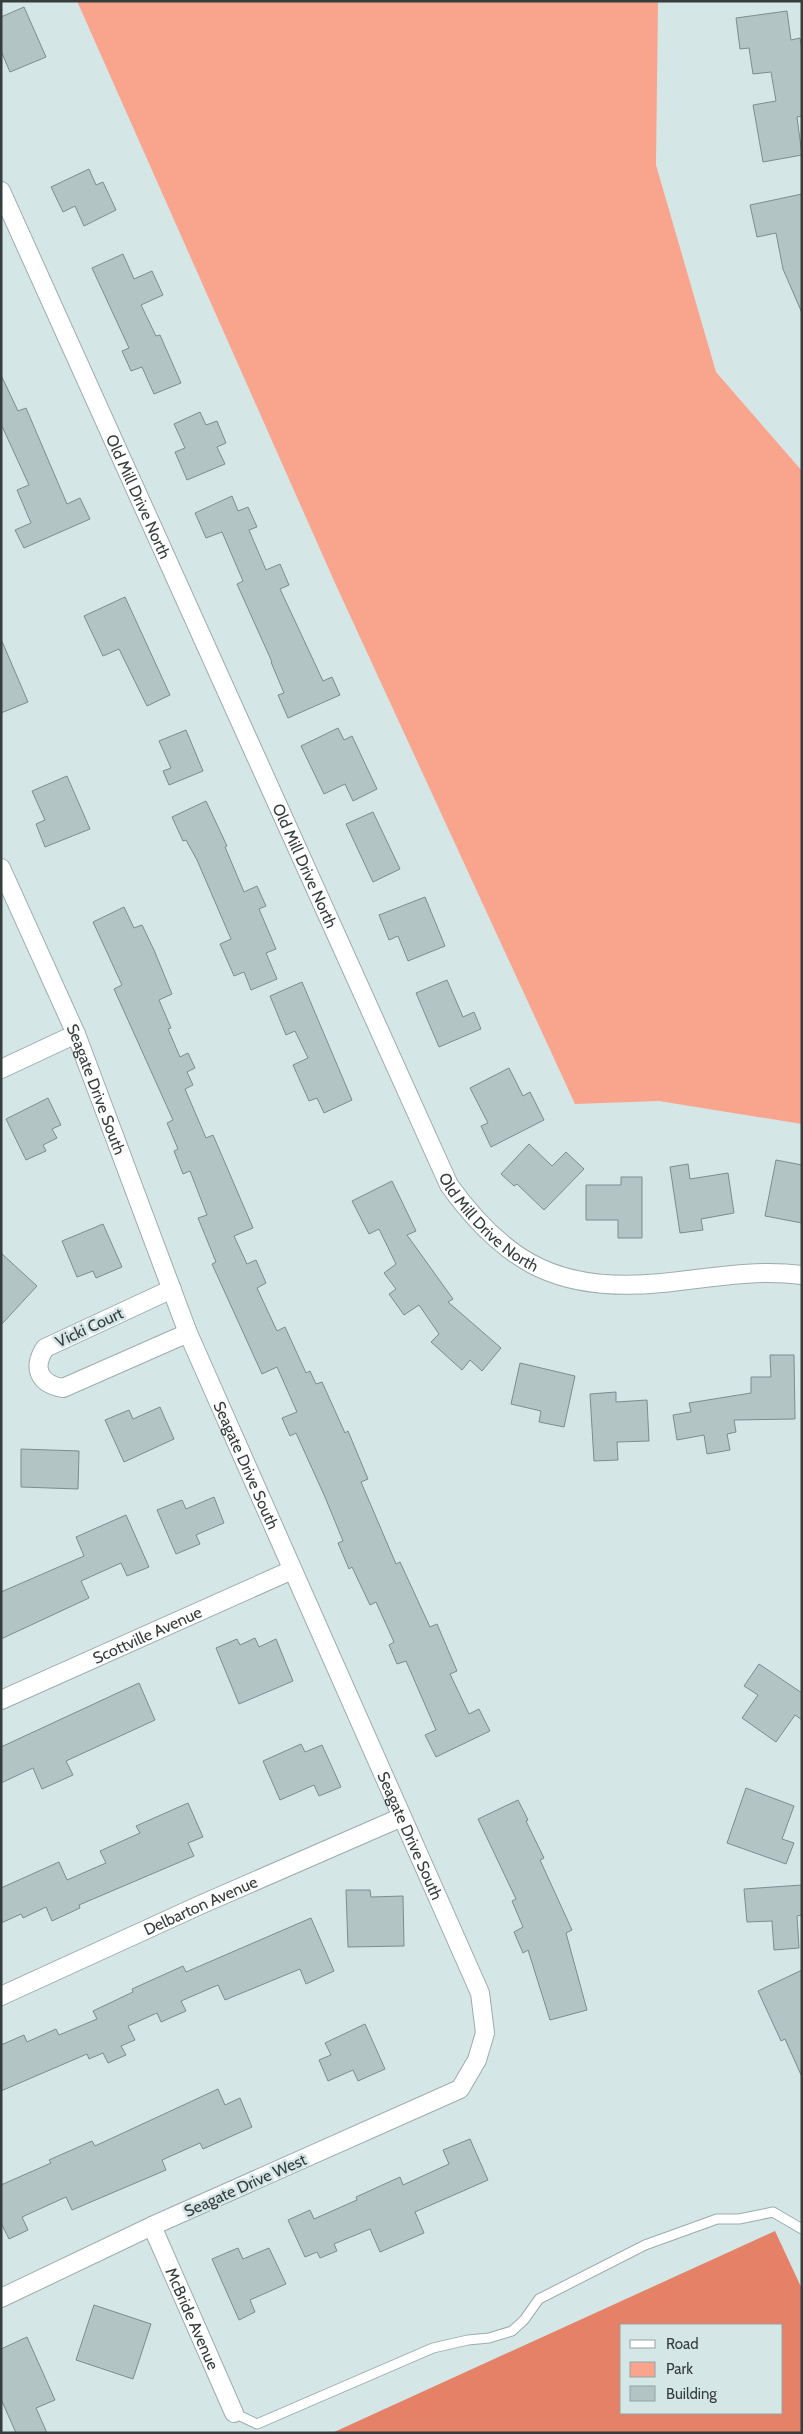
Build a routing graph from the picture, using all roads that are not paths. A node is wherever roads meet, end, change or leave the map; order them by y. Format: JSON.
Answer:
{"nodes":[{"id":1,"x":1,"y":191,"type":"edge"},
{"id":2,"x":1,"y":868,"type":"edge"},
{"id":3,"x":76,"y":1034,"type":"junction"},
{"id":4,"x":1,"y":1069,"type":"edge"},
{"id":5,"x":802,"y":1274,"type":"edge"},
{"id":6,"x":172,"y":1289,"type":"junction"},
{"id":7,"x":188,"y":1333,"type":"junction"},
{"id":8,"x":292,"y":1570,"type":"junction"},
{"id":9,"x":1,"y":1700,"type":"edge"},
{"id":10,"x":402,"y":1818,"type":"junction"},
{"id":11,"x":1,"y":1996,"type":"edge"},
{"id":12,"x":477,"y":2060,"type":"joint"},
{"id":13,"x":152,"y":2226,"type":"junction"},
{"id":14,"x":802,"y":2229,"type":"edge"},
{"id":15,"x":1,"y":2298,"type":"edge"},
{"id":16,"x":234,"y":2413,"type":"joint"}],
"edges":[{"from":1,"to":5,"type":"street","name":"Old Mill Drive North"},
{"from":2,"to":3,"type":"street","name":"Seagate Drive South"},
{"from":3,"to":4,"type":"street"},
{"from":3,"to":6,"type":"street","name":"Seagate Drive South"},
{"from":6,"to":7,"type":"street","name":"Seagate Drive South"},
{"from":6,"to":7,"type":"street","name":"Vicki Court"},
{"from":7,"to":8,"type":"street","name":"Seagate Drive South"},
{"from":8,"to":9,"type":"street","name":"Scottville Avenue"},
{"from":8,"to":10,"type":"street","name":"Seagate Drive South"},
{"from":10,"to":11,"type":"street","name":"Delbarton Avenue"},
{"from":10,"to":12,"type":"street","name":"Seagate Drive South"},
{"from":12,"to":13,"type":"street","name":"Seagate Drive West"},
{"from":13,"to":15,"type":"street","name":"Seagate Drive West"},
{"from":13,"to":16,"type":"street","name":"McBride Avenue"},
{"from":14,"to":16,"type":"lane"}]}
